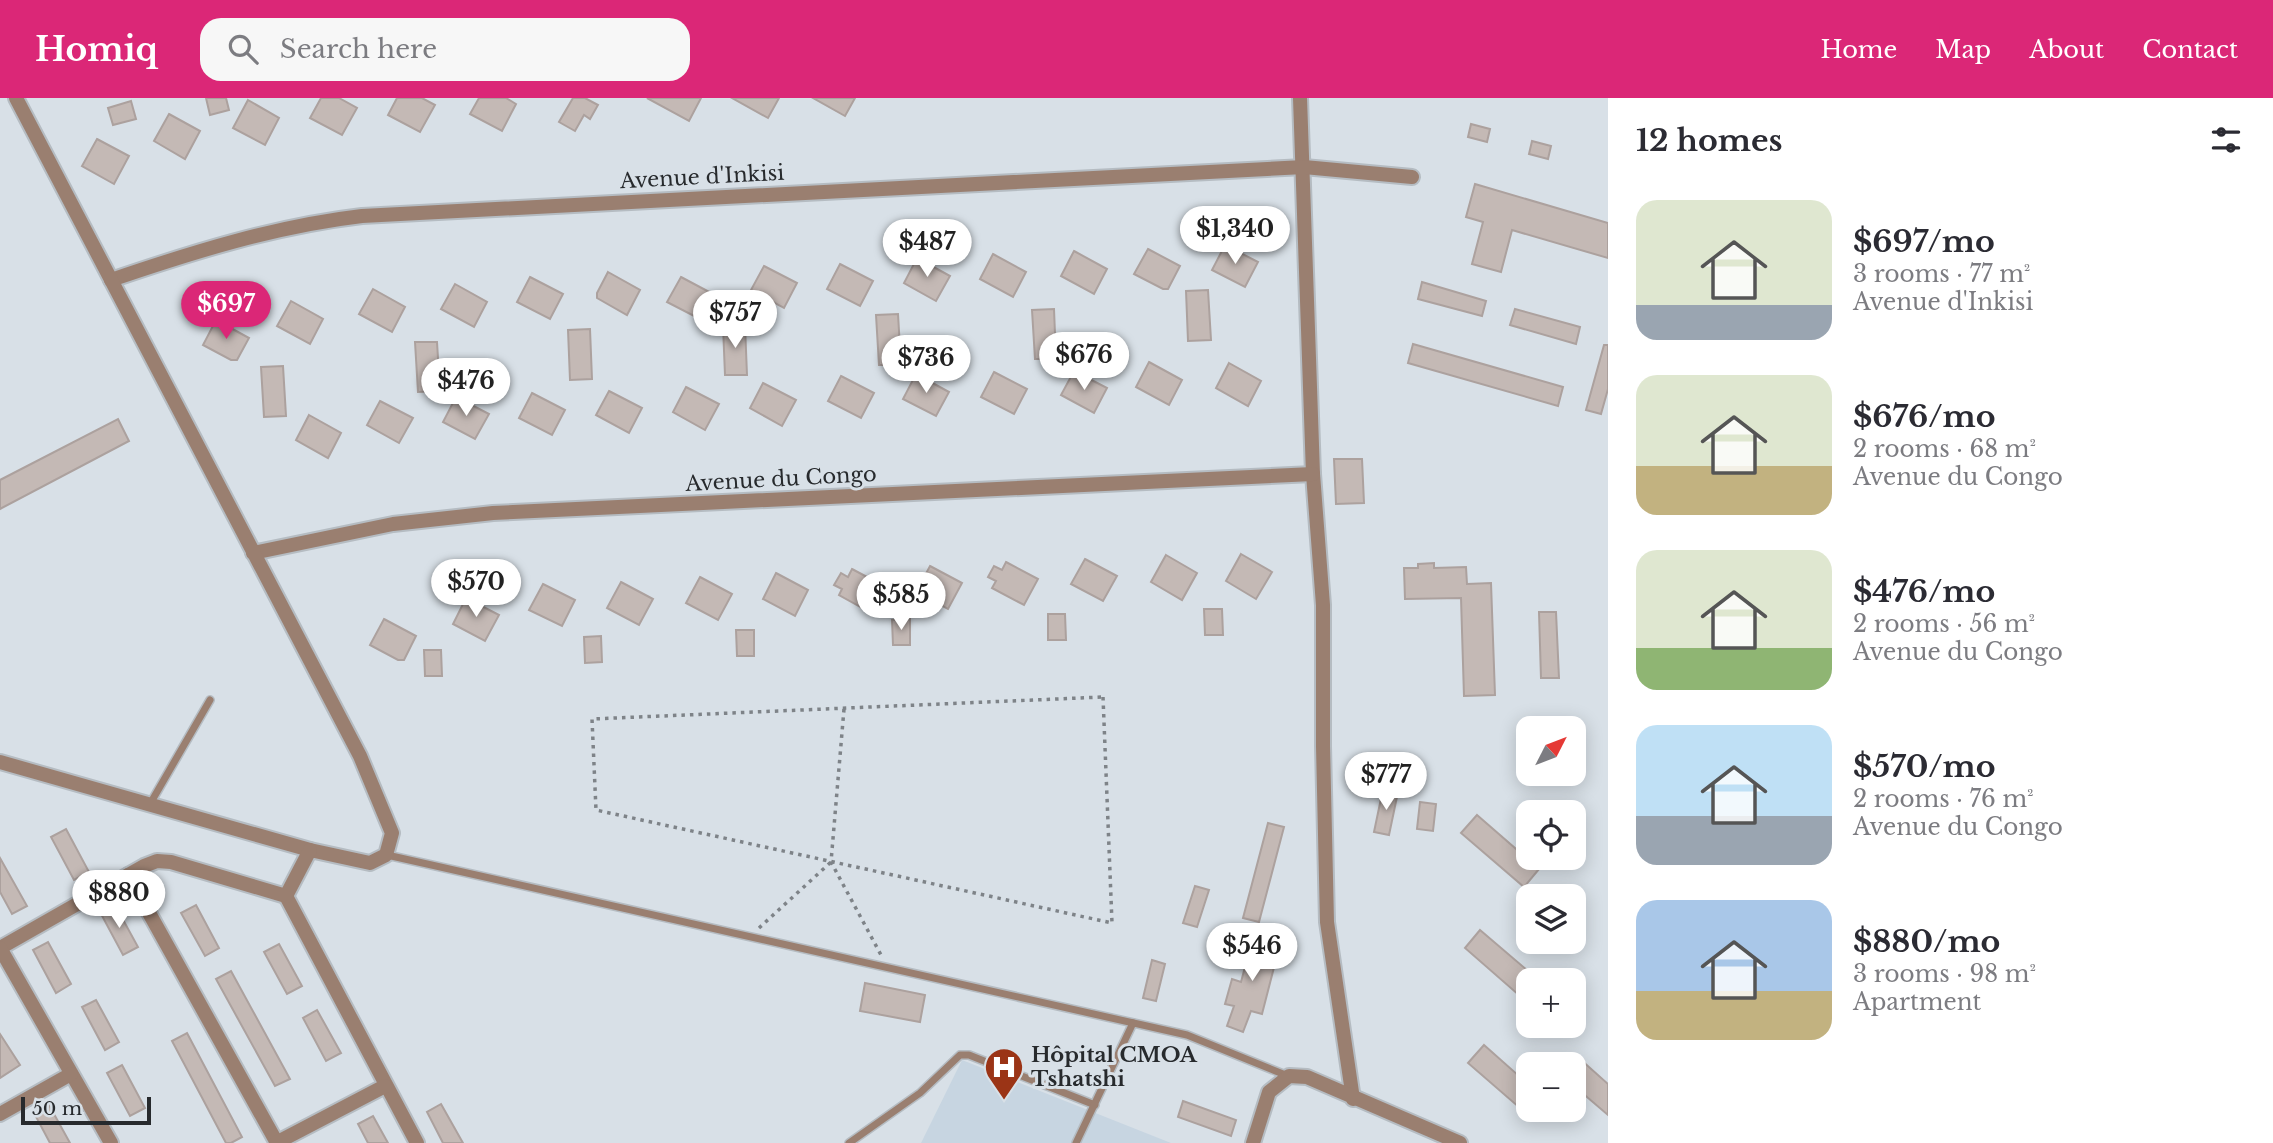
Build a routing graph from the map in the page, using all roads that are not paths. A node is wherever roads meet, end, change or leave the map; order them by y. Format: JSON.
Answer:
{"nodes":[{"id":1,"x":16,"y":98,"type":"edge"},
{"id":2,"x":1300,"y":98,"type":"edge"},
{"id":3,"x":1304,"y":166,"type":"junction"},
{"id":4,"x":1412,"y":177,"type":"dead end"},
{"id":5,"x":111,"y":280,"type":"junction"},
{"id":6,"x":1313,"y":474,"type":"junction"},
{"id":7,"x":253,"y":553,"type":"junction"},
{"id":8,"x":210,"y":700,"type":"dead end"},
{"id":9,"x":0,"y":762,"type":"edge"},
{"id":10,"x":150,"y":804,"type":"junction"},
{"id":11,"x":310,"y":850,"type":"junction"},
{"id":12,"x":386,"y":855,"type":"junction"},
{"id":13,"x":128,"y":875,"type":"junction"},
{"id":14,"x":286,"y":896,"type":"junction"},
{"id":15,"x":0,"y":948,"type":"edge"},
{"id":16,"x":1133,"y":1023,"type":"junction"},
{"id":17,"x":71,"y":1074,"type":"junction"},
{"id":18,"x":1289,"y":1076,"type":"junction"},
{"id":19,"x":385,"y":1086,"type":"junction"},
{"id":20,"x":1353,"y":1099,"type":"junction"},
{"id":21,"x":1095,"y":1105,"type":"junction"},
{"id":22,"x":0,"y":1114,"type":"edge"},
{"id":23,"x":111,"y":1143,"type":"edge"},
{"id":24,"x":277,"y":1143,"type":"edge"},
{"id":25,"x":417,"y":1143,"type":"edge"},
{"id":26,"x":849,"y":1143,"type":"edge"},
{"id":27,"x":1076,"y":1143,"type":"edge"},
{"id":28,"x":1253,"y":1143,"type":"edge"},
{"id":29,"x":1460,"y":1143,"type":"edge"}],
"edges":[{"from":1,"to":5,"type":"street"},
{"from":2,"to":3,"type":"street"},
{"from":3,"to":4,"type":"street","name":"Avenue d'Inkisi"},
{"from":3,"to":5,"type":"street","name":"Avenue d'Inkisi"},
{"from":3,"to":6,"type":"street"},
{"from":5,"to":7,"type":"street"},
{"from":6,"to":7,"type":"street","name":"Avenue du Congo"},
{"from":6,"to":20,"type":"street"},
{"from":7,"to":12,"type":"street"},
{"from":8,"to":10,"type":"lane"},
{"from":9,"to":10,"type":"street"},
{"from":10,"to":11,"type":"street"},
{"from":11,"to":12,"type":"street"},
{"from":11,"to":14,"type":"street"},
{"from":12,"to":16,"type":"lane"},
{"from":13,"to":14,"type":"street"},
{"from":13,"to":15,"type":"street"},
{"from":13,"to":24,"type":"street"},
{"from":14,"to":19,"type":"street"},
{"from":15,"to":17,"type":"street"},
{"from":16,"to":18,"type":"lane"},
{"from":16,"to":21,"type":"lane"},
{"from":17,"to":22,"type":"street"},
{"from":17,"to":23,"type":"street"},
{"from":18,"to":20,"type":"street"},
{"from":18,"to":28,"type":"street"},
{"from":19,"to":24,"type":"street"},
{"from":19,"to":25,"type":"street"},
{"from":20,"to":29,"type":"street"},
{"from":21,"to":26,"type":"lane"},
{"from":21,"to":27,"type":"lane"}]}
